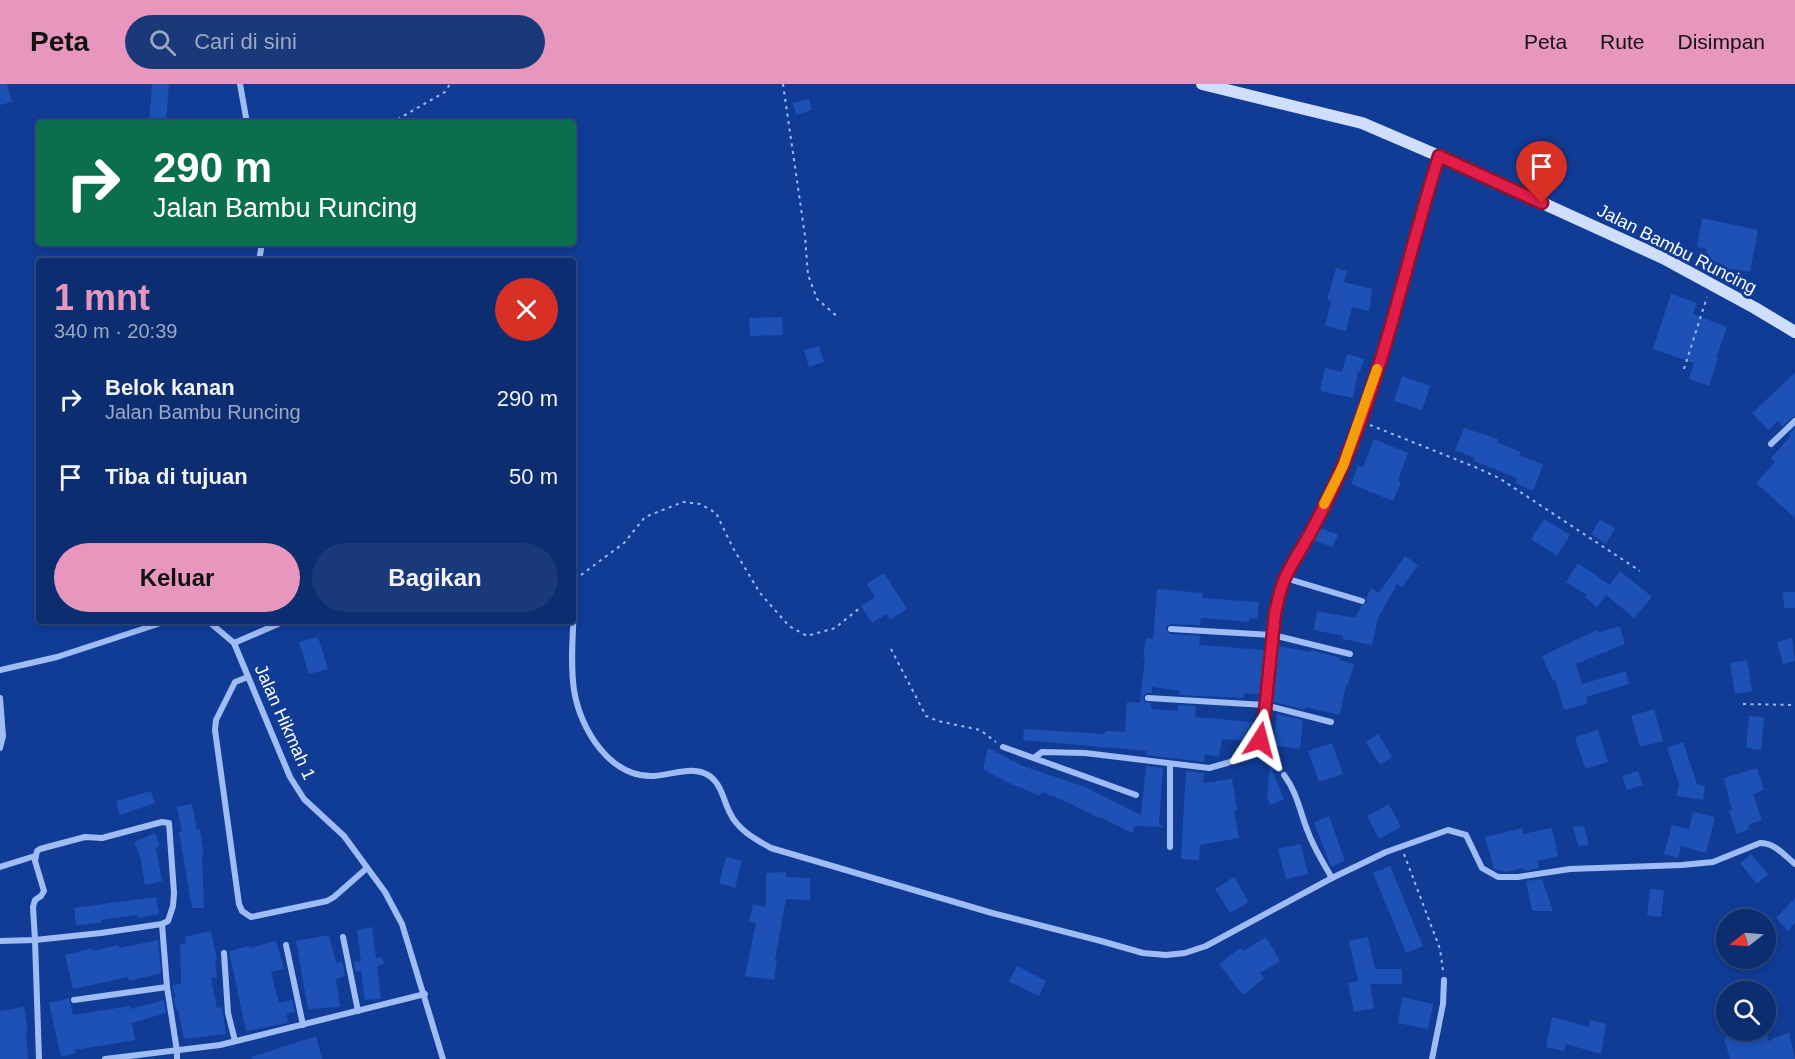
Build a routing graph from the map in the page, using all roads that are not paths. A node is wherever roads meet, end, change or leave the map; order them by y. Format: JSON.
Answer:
{"nodes":[{"id":1,"x":240,"y":84,"type":"edge"},
{"id":2,"x":1202,"y":84,"type":"edge"},
{"id":3,"x":246,"y":120,"type":"edge"},
{"id":4,"x":1439,"y":156,"type":"junction"},
{"id":5,"x":1795,"y":332,"type":"edge"},
{"id":6,"x":1795,"y":421,"type":"edge"},
{"id":7,"x":1771,"y":444,"type":"dead end"},
{"id":8,"x":1285,"y":578,"type":"junction"},
{"id":9,"x":1362,"y":601,"type":"dead end"},
{"id":10,"x":158,"y":624,"type":"edge"},
{"id":11,"x":212,"y":624,"type":"edge"},
{"id":12,"x":278,"y":624,"type":"edge"},
{"id":13,"x":574,"y":624,"type":"edge"},
{"id":14,"x":1171,"y":629,"type":"dead end"},
{"id":15,"x":1273,"y":635,"type":"junction"},
{"id":16,"x":234,"y":643,"type":"junction"},
{"id":17,"x":1350,"y":654,"type":"dead end"},
{"id":18,"x":0,"y":670,"type":"edge"},
{"id":19,"x":248,"y":677,"type":"junction"},
{"id":20,"x":0,"y":698,"type":"edge"},
{"id":21,"x":1148,"y":698,"type":"dead end"},
{"id":22,"x":1265,"y":705,"type":"junction"},
{"id":23,"x":1331,"y":722,"type":"dead end"},
{"id":24,"x":1003,"y":747,"type":"road end"},
{"id":25,"x":0,"y":748,"type":"edge"},
{"id":26,"x":1034,"y":758,"type":"junction"},
{"id":27,"x":1170,"y":764,"type":"junction"},
{"id":28,"x":1284,"y":775,"type":"dead end"},
{"id":29,"x":1136,"y":795,"type":"dead end"},
{"id":30,"x":1170,"y":847,"type":"dead end"},
{"id":31,"x":35,"y":856,"type":"junction"},
{"id":32,"x":1795,"y":864,"type":"edge"},
{"id":33,"x":0,"y":867,"type":"edge"},
{"id":34,"x":367,"y":868,"type":"junction"},
{"id":35,"x":1332,"y":878,"type":"junction"},
{"id":36,"x":162,"y":924,"type":"junction"},
{"id":37,"x":343,"y":937,"type":"dead end"},
{"id":38,"x":35,"y":940,"type":"junction"},
{"id":39,"x":0,"y":941,"type":"edge"},
{"id":40,"x":286,"y":945,"type":"dead end"},
{"id":41,"x":224,"y":952,"type":"dead end"},
{"id":42,"x":1444,"y":980,"type":"road end"},
{"id":43,"x":167,"y":987,"type":"junction"},
{"id":44,"x":425,"y":994,"type":"junction"},
{"id":45,"x":74,"y":1000,"type":"dead end"},
{"id":46,"x":358,"y":1011,"type":"junction"},
{"id":47,"x":303,"y":1025,"type":"junction"},
{"id":48,"x":235,"y":1041,"type":"junction"},
{"id":49,"x":177,"y":1051,"type":"junction"},
{"id":50,"x":39,"y":1059,"type":"edge"},
{"id":51,"x":105,"y":1059,"type":"edge"},
{"id":52,"x":111,"y":1059,"type":"edge"},
{"id":53,"x":177,"y":1059,"type":"edge"},
{"id":54,"x":443,"y":1059,"type":"edge"},
{"id":55,"x":1432,"y":1059,"type":"edge"}],
"edges":[{"from":1,"to":3,"type":"street"},
{"from":2,"to":4,"type":"street","name":"Jalan Bambu Runcing"},
{"from":4,"to":5,"type":"street","name":"Jalan Bambu Runcing"},
{"from":4,"to":8,"type":"street"},
{"from":6,"to":7,"type":"street"},
{"from":8,"to":9,"type":"street"},
{"from":8,"to":15,"type":"street"},
{"from":10,"to":18,"type":"street"},
{"from":11,"to":16,"type":"street","name":"Jalan Hikmah 1"},
{"from":12,"to":16,"type":"street"},
{"from":13,"to":35,"type":"street"},
{"from":14,"to":15,"type":"street"},
{"from":15,"to":17,"type":"street"},
{"from":15,"to":22,"type":"street"},
{"from":16,"to":19,"type":"street","name":"Jalan Hikmah 1"},
{"from":19,"to":34,"type":"street","name":"Jalan Hikmah 1"},
{"from":19,"to":34,"type":"street"},
{"from":20,"to":25,"type":"street"},
{"from":21,"to":22,"type":"street"},
{"from":22,"to":23,"type":"street"},
{"from":22,"to":27,"type":"street"},
{"from":24,"to":26,"type":"street"},
{"from":26,"to":27,"type":"street"},
{"from":26,"to":29,"type":"street"},
{"from":27,"to":30,"type":"street"},
{"from":28,"to":35,"type":"street"},
{"from":31,"to":33,"type":"street"},
{"from":31,"to":36,"type":"street"},
{"from":31,"to":38,"type":"street"},
{"from":32,"to":35,"type":"street"},
{"from":34,"to":44,"type":"street","name":"Jalan Hikmah 1"},
{"from":36,"to":38,"type":"street"},
{"from":36,"to":43,"type":"street"},
{"from":37,"to":46,"type":"street"},
{"from":38,"to":39,"type":"street"},
{"from":38,"to":50,"type":"street"},
{"from":40,"to":47,"type":"street"},
{"from":41,"to":48,"type":"street"},
{"from":42,"to":55,"type":"street"},
{"from":43,"to":45,"type":"street"},
{"from":43,"to":49,"type":"street"},
{"from":44,"to":46,"type":"street"},
{"from":44,"to":54,"type":"street","name":"Jalan Hikmah 1"},
{"from":46,"to":47,"type":"street"},
{"from":47,"to":48,"type":"street"},
{"from":48,"to":49,"type":"street"},
{"from":49,"to":52,"type":"street"},
{"from":49,"to":53,"type":"street"},
{"from":51,"to":52,"type":"street"}]}
